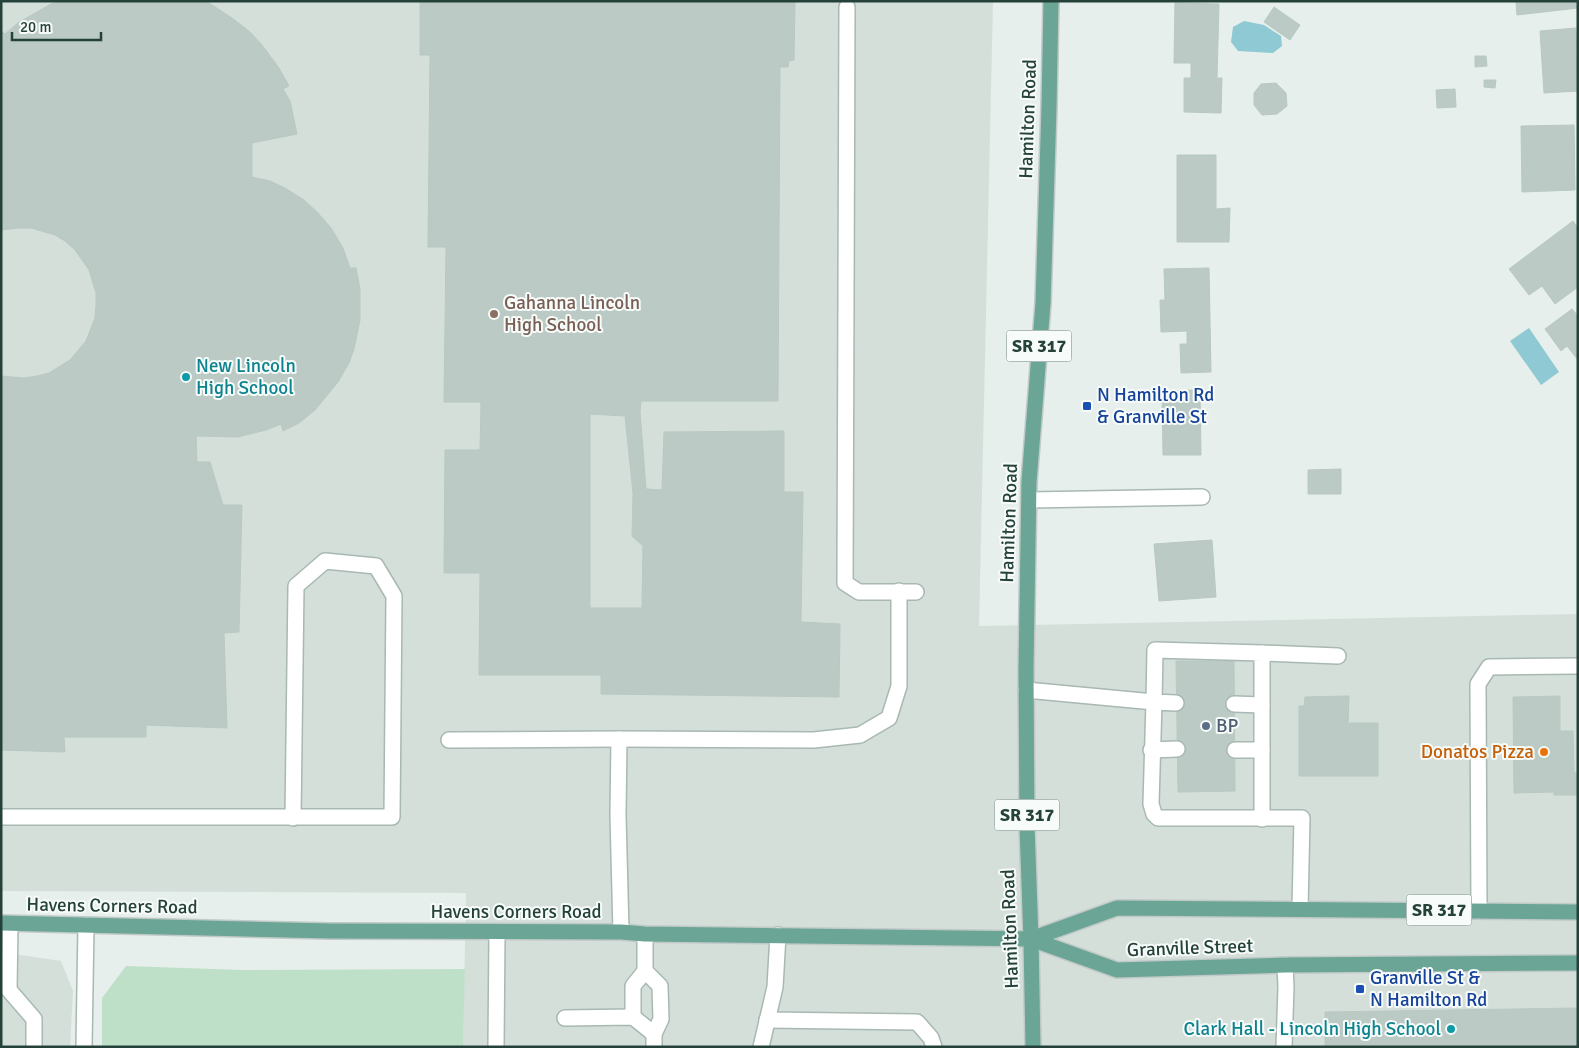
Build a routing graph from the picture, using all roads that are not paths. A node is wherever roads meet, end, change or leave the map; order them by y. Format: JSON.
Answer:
{"nodes":[{"id":1,"x":1051,"y":1,"type":"edge"},
{"id":2,"x":847,"y":6,"type":"dead end"},
{"id":3,"x":1202,"y":497,"type":"dead end"},
{"id":4,"x":1029,"y":500,"type":"junction"},
{"id":5,"x":899,"y":592,"type":"junction"},
{"id":6,"x":916,"y":592,"type":"dead end"},
{"id":7,"x":1262,"y":653,"type":"junction"},
{"id":8,"x":1338,"y":656,"type":"dead end"},
{"id":9,"x":1578,"y":666,"type":"edge"},
{"id":10,"x":1026,"y":690,"type":"junction"},
{"id":11,"x":1154,"y":702,"type":"junction"},
{"id":12,"x":1176,"y":703,"type":"dead end"},
{"id":13,"x":1234,"y":704,"type":"dead end"},
{"id":14,"x":1262,"y":705,"type":"junction"},
{"id":15,"x":618,"y":738,"type":"junction"},
{"id":16,"x":450,"y":740,"type":"dead end"},
{"id":17,"x":1177,"y":749,"type":"dead end"},
{"id":18,"x":1151,"y":750,"type":"junction"},
{"id":19,"x":1235,"y":750,"type":"dead end"},
{"id":20,"x":1262,"y":750,"type":"junction"},
{"id":21,"x":1,"y":817,"type":"edge"},
{"id":22,"x":293,"y":818,"type":"junction"},
{"id":23,"x":1262,"y":819,"type":"junction"},
{"id":24,"x":1300,"y":908,"type":"junction"},
{"id":25,"x":1479,"y":911,"type":"junction"},
{"id":26,"x":1578,"y":912,"type":"edge"},
{"id":27,"x":5,"y":923,"type":"edge"},
{"id":28,"x":86,"y":925,"type":"junction"},
{"id":29,"x":497,"y":932,"type":"junction"},
{"id":30,"x":621,"y":932,"type":"junction"},
{"id":31,"x":645,"y":934,"type":"junction"},
{"id":32,"x":778,"y":935,"type":"junction"},
{"id":33,"x":1031,"y":939,"type":"junction"},
{"id":34,"x":1578,"y":963,"type":"edge"},
{"id":35,"x":1285,"y":966,"type":"junction"},
{"id":36,"x":645,"y":971,"type":"junction"},
{"id":37,"x":5,"y":995,"type":"edge"},
{"id":38,"x":633,"y":1017,"type":"junction"},
{"id":39,"x":565,"y":1018,"type":"dead end"},
{"id":40,"x":767,"y":1020,"type":"junction"},
{"id":41,"x":654,"y":1040,"type":"edge"},
{"id":42,"x":34,"y":1047,"type":"edge"},
{"id":43,"x":84,"y":1047,"type":"edge"},
{"id":44,"x":496,"y":1047,"type":"edge"},
{"id":45,"x":761,"y":1047,"type":"edge"},
{"id":46,"x":934,"y":1047,"type":"edge"},
{"id":47,"x":1033,"y":1047,"type":"edge"},
{"id":48,"x":1284,"y":1047,"type":"edge"}],
"edges":[{"from":1,"to":4,"type":"main road","name":"Hamilton Road","number":"SR 317"},
{"from":2,"to":5,"type":"street"},
{"from":3,"to":4,"type":"street"},
{"from":4,"to":10,"type":"main road","name":"Hamilton Road","number":"SR 317"},
{"from":5,"to":6,"type":"street"},
{"from":5,"to":15,"type":"street"},
{"from":7,"to":8,"type":"street"},
{"from":7,"to":11,"type":"street"},
{"from":7,"to":14,"type":"street"},
{"from":9,"to":25,"type":"street"},
{"from":10,"to":11,"type":"street"},
{"from":10,"to":33,"type":"main road","name":"Hamilton Road","number":"SR 317"},
{"from":11,"to":12,"type":"street"},
{"from":11,"to":18,"type":"street"},
{"from":13,"to":14,"type":"street"},
{"from":14,"to":20,"type":"street"},
{"from":15,"to":16,"type":"street"},
{"from":15,"to":30,"type":"street"},
{"from":17,"to":18,"type":"street"},
{"from":18,"to":23,"type":"street"},
{"from":19,"to":20,"type":"street"},
{"from":20,"to":23,"type":"street"},
{"from":21,"to":22,"type":"street"},
{"from":22,"to":22,"type":"street"},
{"from":23,"to":24,"type":"street"},
{"from":24,"to":25,"type":"main road","name":"Granville Street","number":"SR 317"},
{"from":24,"to":33,"type":"main road","name":"Granville Street","number":"SR 317"},
{"from":25,"to":26,"type":"main road","name":"Granville Street","number":"SR 317"},
{"from":27,"to":28,"type":"main road","name":"Havens Corners Road"},
{"from":27,"to":37,"type":"street"},
{"from":28,"to":29,"type":"main road","name":"Havens Corners Road"},
{"from":28,"to":43,"type":"street"},
{"from":29,"to":30,"type":"main road","name":"Havens Corners Road"},
{"from":29,"to":44,"type":"street"},
{"from":30,"to":31,"type":"main road","name":"Havens Corners Road"},
{"from":31,"to":32,"type":"main road","name":"Havens Corners Road"},
{"from":31,"to":36,"type":"street"},
{"from":32,"to":33,"type":"main road","name":"Havens Corners Road"},
{"from":32,"to":40,"type":"street"},
{"from":33,"to":35,"type":"main road","name":"Granville Street"},
{"from":33,"to":47,"type":"main road","name":"Hamilton Road"},
{"from":34,"to":35,"type":"main road","name":"Granville Street"},
{"from":35,"to":48,"type":"street"},
{"from":36,"to":38,"type":"street"},
{"from":36,"to":41,"type":"street"},
{"from":37,"to":42,"type":"street"},
{"from":38,"to":39,"type":"street"},
{"from":38,"to":41,"type":"street"},
{"from":40,"to":45,"type":"street"},
{"from":40,"to":46,"type":"street"}]}
